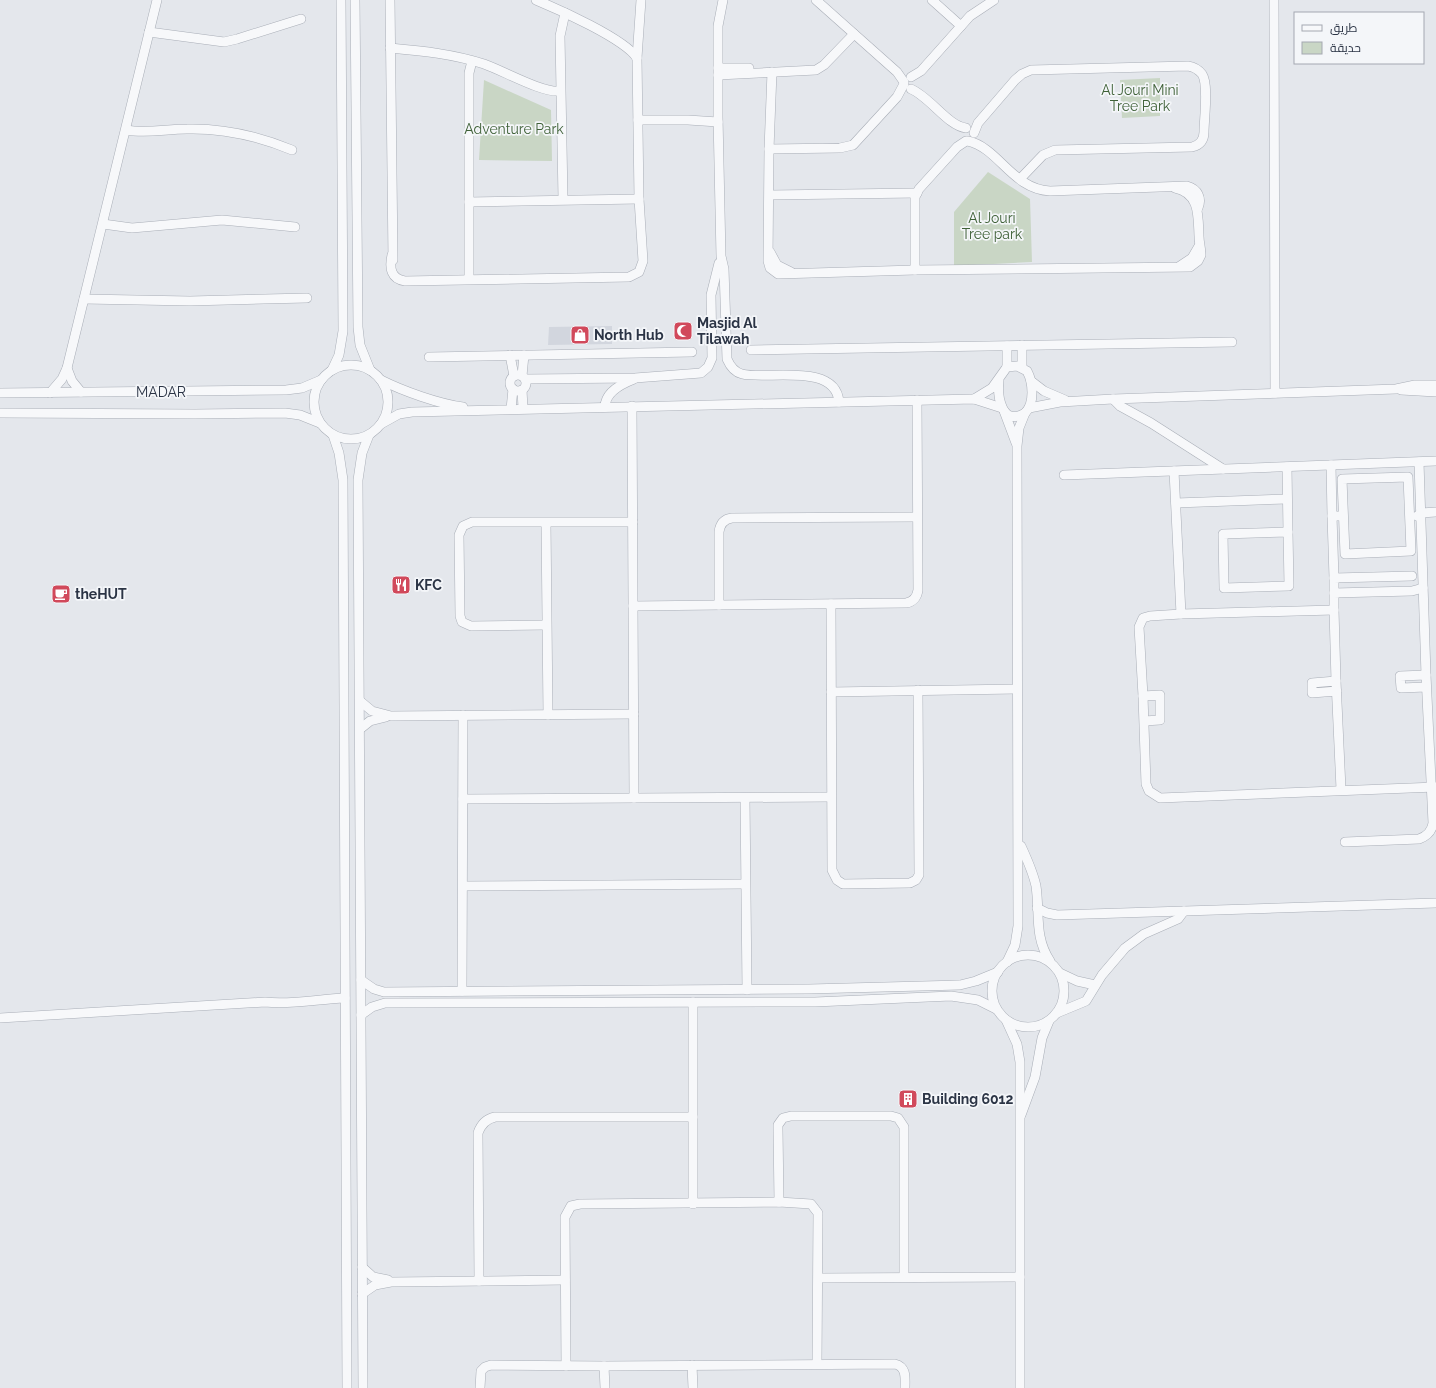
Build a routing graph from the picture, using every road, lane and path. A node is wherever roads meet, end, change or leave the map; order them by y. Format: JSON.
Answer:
{"nodes":[{"id":1,"x":157,"y":0,"type":"edge"},
{"id":2,"x":341,"y":0,"type":"edge"},
{"id":3,"x":355,"y":0,"type":"edge"},
{"id":4,"x":390,"y":0,"type":"edge"},
{"id":5,"x":536,"y":0,"type":"edge"},
{"id":6,"x":641,"y":0,"type":"edge"},
{"id":7,"x":723,"y":0,"type":"edge"},
{"id":8,"x":816,"y":0,"type":"edge"},
{"id":9,"x":932,"y":0,"type":"edge"},
{"id":10,"x":994,"y":0,"type":"edge"},
{"id":11,"x":1274,"y":0,"type":"edge"},
{"id":12,"x":565,"y":13,"type":"junction"},
{"id":13,"x":301,"y":19,"type":"dead end"},
{"id":14,"x":961,"y":26,"type":"junction"},
{"id":15,"x":150,"y":32,"type":"junction"},
{"id":16,"x":854,"y":34,"type":"junction"},
{"id":17,"x":638,"y":36,"type":"junction"},
{"id":18,"x":621,"y":44,"type":"junction"},
{"id":19,"x":390,"y":48,"type":"junction"},
{"id":20,"x":638,"y":58,"type":"junction"},
{"id":21,"x":472,"y":61,"type":"junction"},
{"id":22,"x":718,"y":71,"type":"junction"},
{"id":23,"x":772,"y":72,"type":"junction"},
{"id":24,"x":910,"y":83,"type":"junction"},
{"id":25,"x":560,"y":91,"type":"junction"},
{"id":26,"x":718,"y":119,"type":"junction"},
{"id":27,"x":638,"y":120,"type":"junction"},
{"id":28,"x":126,"y":130,"type":"junction"},
{"id":29,"x":967,"y":134,"type":"junction"},
{"id":30,"x":769,"y":149,"type":"junction"},
{"id":31,"x":292,"y":150,"type":"dead end"},
{"id":32,"x":1020,"y":179,"type":"junction"},
{"id":33,"x":916,"y":193,"type":"junction"},
{"id":34,"x":770,"y":195,"type":"junction"},
{"id":35,"x":563,"y":199,"type":"junction"},
{"id":36,"x":638,"y":199,"type":"junction"},
{"id":37,"x":470,"y":202,"type":"junction"},
{"id":38,"x":103,"y":224,"type":"junction"},
{"id":39,"x":296,"y":227,"type":"dead end"},
{"id":40,"x":721,"y":256,"type":"junction"},
{"id":41,"x":915,"y":270,"type":"junction"},
{"id":42,"x":469,"y":279,"type":"junction"},
{"id":43,"x":306,"y":298,"type":"dead end"},
{"id":44,"x":84,"y":299,"type":"junction"},
{"id":45,"x":711,"y":302,"type":"junction"},
{"id":46,"x":724,"y":303,"type":"junction"},
{"id":47,"x":1232,"y":342,"type":"dead end"},
{"id":48,"x":1022,"y":345,"type":"junction"},
{"id":49,"x":1006,"y":346,"type":"junction"},
{"id":50,"x":712,"y":347,"type":"junction"},
{"id":51,"x":725,"y":348,"type":"junction"},
{"id":52,"x":751,"y":350,"type":"dead end"},
{"id":53,"x":692,"y":352,"type":"dead end"},
{"id":54,"x":510,"y":355,"type":"junction"},
{"id":55,"x":524,"y":355,"type":"junction"},
{"id":56,"x":429,"y":357,"type":"dead end"},
{"id":57,"x":1007,"y":367,"type":"junction"},
{"id":58,"x":67,"y":368,"type":"junction"},
{"id":59,"x":1022,"y":368,"type":"junction"},
{"id":60,"x":332,"y":370,"type":"junction"},
{"id":61,"x":370,"y":370,"type":"junction"},
{"id":62,"x":520,"y":377,"type":"junction"},
{"id":63,"x":635,"y":378,"type":"junction"},
{"id":64,"x":380,"y":379,"type":"junction"},
{"id":65,"x":321,"y":380,"type":"junction"},
{"id":66,"x":999,"y":380,"type":"junction"},
{"id":67,"x":1031,"y":381,"type":"junction"},
{"id":68,"x":1436,"y":384,"type":"edge"},
{"id":69,"x":517,"y":389,"type":"junction"},
{"id":70,"x":1396,"y":389,"type":"junction"},
{"id":71,"x":81,"y":392,"type":"junction"},
{"id":72,"x":1436,"y":392,"type":"edge"},
{"id":73,"x":0,"y":393,"type":"edge"},
{"id":74,"x":50,"y":393,"type":"junction"},
{"id":75,"x":1275,"y":393,"type":"junction"},
{"id":76,"x":974,"y":399,"type":"junction"},
{"id":77,"x":1113,"y":399,"type":"junction"},
{"id":78,"x":917,"y":400,"type":"junction"},
{"id":79,"x":1068,"y":401,"type":"junction"},
{"id":80,"x":839,"y":402,"type":"junction"},
{"id":81,"x":632,"y":406,"type":"junction"},
{"id":82,"x":605,"y":407,"type":"junction"},
{"id":83,"x":524,"y":408,"type":"junction"},
{"id":84,"x":500,"y":409,"type":"junction"},
{"id":85,"x":511,"y":409,"type":"junction"},
{"id":86,"x":1003,"y":410,"type":"junction"},
{"id":87,"x":1027,"y":410,"type":"junction"},
{"id":88,"x":0,"y":413,"type":"edge"},
{"id":89,"x":320,"y":423,"type":"junction"},
{"id":90,"x":381,"y":424,"type":"junction"},
{"id":91,"x":333,"y":435,"type":"junction"},
{"id":92,"x":369,"y":435,"type":"junction"},
{"id":93,"x":1017,"y":446,"type":"junction"},
{"id":94,"x":1436,"y":461,"type":"edge"},
{"id":95,"x":1419,"y":462,"type":"junction"},
{"id":96,"x":1331,"y":465,"type":"junction"},
{"id":97,"x":1287,"y":467,"type":"junction"},
{"id":98,"x":1223,"y":469,"type":"junction"},
{"id":99,"x":1174,"y":471,"type":"junction"},
{"id":100,"x":1064,"y":475,"type":"dead end"},
{"id":101,"x":1287,"y":499,"type":"junction"},
{"id":102,"x":1176,"y":503,"type":"junction"},
{"id":103,"x":1436,"y":512,"type":"edge"},
{"id":104,"x":1421,"y":513,"type":"junction"},
{"id":105,"x":917,"y":516,"type":"junction"},
{"id":106,"x":1332,"y":516,"type":"junction"},
{"id":107,"x":1343,"y":516,"type":"junction"},
{"id":108,"x":1410,"y":517,"type":"junction"},
{"id":109,"x":633,"y":522,"type":"junction"},
{"id":110,"x":546,"y":523,"type":"junction"},
{"id":111,"x":1288,"y":532,"type":"junction"},
{"id":112,"x":1423,"y":572,"type":"junction"},
{"id":113,"x":1412,"y":576,"type":"junction"},
{"id":114,"x":1334,"y":578,"type":"junction"},
{"id":115,"x":1346,"y":578,"type":"junction"},
{"id":116,"x":1423,"y":588,"type":"junction"},
{"id":117,"x":1412,"y":591,"type":"junction"},
{"id":118,"x":1346,"y":592,"type":"junction"},
{"id":119,"x":1334,"y":593,"type":"junction"},
{"id":120,"x":831,"y":604,"type":"junction"},
{"id":121,"x":719,"y":605,"type":"junction"},
{"id":122,"x":633,"y":606,"type":"junction"},
{"id":123,"x":1334,"y":610,"type":"junction"},
{"id":124,"x":1181,"y":614,"type":"junction"},
{"id":125,"x":546,"y":625,"type":"junction"},
{"id":126,"x":1426,"y":675,"type":"junction"},
{"id":127,"x":1336,"y":681,"type":"junction"},
{"id":128,"x":1426,"y":687,"type":"junction"},
{"id":129,"x":1017,"y":689,"type":"junction"},
{"id":130,"x":918,"y":690,"type":"junction"},
{"id":131,"x":1337,"y":691,"type":"junction"},
{"id":132,"x":831,"y":692,"type":"junction"},
{"id":133,"x":1143,"y":696,"type":"junction"},
{"id":134,"x":360,"y":701,"type":"junction"},
{"id":135,"x":634,"y":714,"type":"junction"},
{"id":136,"x":463,"y":715,"type":"junction"},
{"id":137,"x":548,"y":715,"type":"junction"},
{"id":138,"x":391,"y":716,"type":"junction"},
{"id":139,"x":1144,"y":721,"type":"junction"},
{"id":140,"x":360,"y":729,"type":"junction"},
{"id":141,"x":1433,"y":787,"type":"edge"},
{"id":142,"x":1341,"y":789,"type":"junction"},
{"id":143,"x":831,"y":797,"type":"junction"},
{"id":144,"x":634,"y":798,"type":"junction"},
{"id":145,"x":745,"y":798,"type":"junction"},
{"id":146,"x":463,"y":799,"type":"junction"},
{"id":147,"x":1345,"y":842,"type":"dead end"},
{"id":148,"x":1019,"y":843,"type":"junction"},
{"id":149,"x":745,"y":884,"type":"junction"},
{"id":150,"x":462,"y":886,"type":"junction"},
{"id":151,"x":1436,"y":903,"type":"edge"},
{"id":152,"x":1037,"y":908,"type":"junction"},
{"id":153,"x":1184,"y":911,"type":"junction"},
{"id":154,"x":1007,"y":962,"type":"junction"},
{"id":155,"x":1050,"y":962,"type":"junction"},
{"id":156,"x":998,"y":972,"type":"junction"},
{"id":157,"x":1060,"y":973,"type":"junction"},
{"id":158,"x":361,"y":980,"type":"junction"},
{"id":159,"x":1095,"y":985,"type":"junction"},
{"id":160,"x":747,"y":990,"type":"junction"},
{"id":161,"x":462,"y":991,"type":"junction"},
{"id":162,"x":345,"y":998,"type":"junction"},
{"id":163,"x":693,"y":1002,"type":"junction"},
{"id":164,"x":996,"y":1009,"type":"junction"},
{"id":165,"x":1057,"y":1013,"type":"junction"},
{"id":166,"x":361,"y":1015,"type":"junction"},
{"id":167,"x":0,"y":1018,"type":"edge"},
{"id":168,"x":1006,"y":1020,"type":"junction"},
{"id":169,"x":1049,"y":1021,"type":"junction"},
{"id":170,"x":693,"y":1117,"type":"junction"},
{"id":171,"x":1020,"y":1118,"type":"junction"},
{"id":172,"x":779,"y":1202,"type":"junction"},
{"id":173,"x":694,"y":1204,"type":"junction"},
{"id":174,"x":362,"y":1267,"type":"junction"},
{"id":175,"x":904,"y":1277,"type":"junction"},
{"id":176,"x":1020,"y":1277,"type":"junction"},
{"id":177,"x":819,"y":1278,"type":"junction"},
{"id":178,"x":565,"y":1280,"type":"junction"},
{"id":179,"x":479,"y":1281,"type":"junction"},
{"id":180,"x":391,"y":1282,"type":"junction"},
{"id":181,"x":362,"y":1294,"type":"junction"},
{"id":182,"x":817,"y":1364,"type":"junction"},
{"id":183,"x":566,"y":1366,"type":"junction"},
{"id":184,"x":604,"y":1366,"type":"junction"},
{"id":185,"x":692,"y":1366,"type":"junction"},
{"id":186,"x":347,"y":1388,"type":"edge"},
{"id":187,"x":363,"y":1388,"type":"edge"},
{"id":188,"x":480,"y":1388,"type":"edge"},
{"id":189,"x":605,"y":1388,"type":"edge"},
{"id":190,"x":693,"y":1388,"type":"edge"},
{"id":191,"x":906,"y":1388,"type":"edge"},
{"id":192,"x":1020,"y":1388,"type":"edge"}],
"edges":[{"from":1,"to":15,"type":"street"},
{"from":2,"to":60,"type":"street"},
{"from":3,"to":61,"type":"street"},
{"from":4,"to":19,"type":"street"},
{"from":5,"to":12,"type":"street"},
{"from":6,"to":17,"type":"street"},
{"from":7,"to":22,"type":"street"},
{"from":8,"to":16,"type":"street"},
{"from":9,"to":14,"type":"street"},
{"from":10,"to":14,"type":"street"},
{"from":11,"to":75,"type":"street"},
{"from":12,"to":18,"type":"street"},
{"from":12,"to":25,"type":"street"},
{"from":13,"to":15,"type":"street"},
{"from":14,"to":24,"type":"street"},
{"from":15,"to":28,"type":"street"},
{"from":16,"to":23,"type":"street"},
{"from":16,"to":24,"type":"street"},
{"from":17,"to":18,"type":"street"},
{"from":17,"to":20,"type":"street"},
{"from":18,"to":20,"type":"street"},
{"from":19,"to":21,"type":"street"},
{"from":19,"to":42,"type":"street"},
{"from":20,"to":27,"type":"street"},
{"from":21,"to":25,"type":"street"},
{"from":21,"to":37,"type":"street"},
{"from":22,"to":23,"type":"street"},
{"from":22,"to":26,"type":"street"},
{"from":23,"to":30,"type":"street"},
{"from":24,"to":29,"type":"street"},
{"from":24,"to":30,"type":"street"},
{"from":25,"to":35,"type":"street"},
{"from":26,"to":27,"type":"street"},
{"from":26,"to":40,"type":"street"},
{"from":27,"to":36,"type":"street"},
{"from":28,"to":31,"type":"street"},
{"from":28,"to":38,"type":"street"},
{"from":29,"to":32,"type":"street"},
{"from":29,"to":32,"type":"street"},
{"from":29,"to":33,"type":"street"},
{"from":30,"to":34,"type":"street"},
{"from":32,"to":41,"type":"street"},
{"from":33,"to":34,"type":"street"},
{"from":33,"to":41,"type":"street"},
{"from":34,"to":41,"type":"street"},
{"from":35,"to":36,"type":"street"},
{"from":35,"to":37,"type":"street"},
{"from":36,"to":42,"type":"street"},
{"from":37,"to":42,"type":"street"},
{"from":38,"to":39,"type":"street"},
{"from":38,"to":44,"type":"street"},
{"from":40,"to":45,"type":"street"},
{"from":40,"to":46,"type":"street"},
{"from":43,"to":44,"type":"street"},
{"from":44,"to":58,"type":"street"},
{"from":45,"to":46,"type":"street"},
{"from":45,"to":50,"type":"street"},
{"from":46,"to":51,"type":"street"},
{"from":47,"to":48,"type":"street"},
{"from":48,"to":49,"type":"street"},
{"from":48,"to":59,"type":"street"},
{"from":49,"to":52,"type":"street"},
{"from":49,"to":57,"type":"street"},
{"from":50,"to":51,"type":"street"},
{"from":50,"to":63,"type":"street"},
{"from":51,"to":80,"type":"street"},
{"from":53,"to":55,"type":"street"},
{"from":54,"to":55,"type":"street"},
{"from":54,"to":56,"type":"street"},
{"from":54,"to":62,"type":"street"},
{"from":55,"to":62,"type":"street"},
{"from":57,"to":59,"type":"street"},
{"from":57,"to":66,"type":"street"},
{"from":58,"to":71,"type":"street"},
{"from":58,"to":74,"type":"street"},
{"from":59,"to":67,"type":"street"},
{"from":60,"to":61,"type":"street"},
{"from":60,"to":65,"type":"street"},
{"from":61,"to":64,"type":"street"},
{"from":62,"to":63,"type":"street"},
{"from":62,"to":69,"type":"street"},
{"from":62,"to":69,"type":"street"},
{"from":63,"to":82,"type":"street"},
{"from":64,"to":84,"type":"street"},
{"from":64,"to":90,"type":"street"},
{"from":65,"to":71,"type":"street","name":"MADAR"},
{"from":65,"to":89,"type":"street"},
{"from":66,"to":76,"type":"street"},
{"from":66,"to":86,"type":"street"},
{"from":67,"to":79,"type":"street"},
{"from":67,"to":87,"type":"street"},
{"from":68,"to":70,"type":"street"},
{"from":69,"to":83,"type":"street"},
{"from":69,"to":85,"type":"street"},
{"from":70,"to":72,"type":"street"},
{"from":70,"to":75,"type":"street"},
{"from":71,"to":74,"type":"street","name":"MADAR"},
{"from":73,"to":74,"type":"street","name":"MADAR"},
{"from":75,"to":77,"type":"street"},
{"from":76,"to":78,"type":"street"},
{"from":76,"to":86,"type":"street"},
{"from":77,"to":79,"type":"street"},
{"from":77,"to":98,"type":"street"},
{"from":78,"to":80,"type":"street"},
{"from":78,"to":105,"type":"street"},
{"from":79,"to":87,"type":"street"},
{"from":80,"to":81,"type":"street"},
{"from":81,"to":82,"type":"street"},
{"from":81,"to":109,"type":"street"},
{"from":82,"to":83,"type":"street"},
{"from":83,"to":85,"type":"street"},
{"from":84,"to":85,"type":"street"},
{"from":84,"to":90,"type":"street"},
{"from":86,"to":87,"type":"street"},
{"from":86,"to":93,"type":"street"},
{"from":87,"to":93,"type":"street"},
{"from":88,"to":89,"type":"street","name":"MADAR"},
{"from":89,"to":91,"type":"street"},
{"from":90,"to":92,"type":"street"},
{"from":91,"to":92,"type":"street"},
{"from":91,"to":162,"type":"street"},
{"from":92,"to":134,"type":"street"},
{"from":93,"to":129,"type":"street"},
{"from":94,"to":95,"type":"street"},
{"from":95,"to":96,"type":"street"},
{"from":95,"to":104,"type":"street"},
{"from":96,"to":97,"type":"street"},
{"from":96,"to":106,"type":"street"},
{"from":97,"to":98,"type":"street"},
{"from":97,"to":101,"type":"street"},
{"from":98,"to":99,"type":"street"},
{"from":99,"to":100,"type":"street"},
{"from":99,"to":102,"type":"street"},
{"from":101,"to":102,"type":"street"},
{"from":101,"to":111,"type":"street"},
{"from":102,"to":124,"type":"street"},
{"from":103,"to":104,"type":"street"},
{"from":104,"to":108,"type":"street"},
{"from":104,"to":112,"type":"street"},
{"from":105,"to":120,"type":"street"},
{"from":105,"to":121,"type":"street"},
{"from":106,"to":107,"type":"street"},
{"from":106,"to":114,"type":"street"},
{"from":107,"to":108,"type":"street"},
{"from":107,"to":108,"type":"street"},
{"from":109,"to":110,"type":"street"},
{"from":109,"to":122,"type":"street"},
{"from":110,"to":125,"type":"street"},
{"from":110,"to":125,"type":"street"},
{"from":111,"to":111,"type":"street"},
{"from":112,"to":113,"type":"street"},
{"from":112,"to":116,"type":"street"},
{"from":113,"to":115,"type":"street"},
{"from":113,"to":117,"type":"street"},
{"from":114,"to":115,"type":"street"},
{"from":114,"to":119,"type":"street"},
{"from":115,"to":118,"type":"street"},
{"from":116,"to":117,"type":"street"},
{"from":116,"to":126,"type":"street"},
{"from":117,"to":118,"type":"street"},
{"from":118,"to":119,"type":"street"},
{"from":119,"to":123,"type":"street"},
{"from":120,"to":121,"type":"street"},
{"from":120,"to":132,"type":"street"},
{"from":121,"to":122,"type":"street"},
{"from":122,"to":135,"type":"street"},
{"from":123,"to":124,"type":"street"},
{"from":123,"to":127,"type":"street"},
{"from":124,"to":133,"type":"street"},
{"from":125,"to":137,"type":"street"},
{"from":126,"to":128,"type":"street"},
{"from":126,"to":128,"type":"street"},
{"from":127,"to":131,"type":"street"},
{"from":127,"to":131,"type":"street"},
{"from":128,"to":141,"type":"street"},
{"from":129,"to":130,"type":"street"},
{"from":129,"to":148,"type":"street"},
{"from":130,"to":132,"type":"street"},
{"from":130,"to":143,"type":"street"},
{"from":131,"to":142,"type":"street"},
{"from":132,"to":143,"type":"street"},
{"from":133,"to":139,"type":"street"},
{"from":133,"to":139,"type":"street"},
{"from":134,"to":138,"type":"street"},
{"from":134,"to":140,"type":"street"},
{"from":135,"to":137,"type":"street"},
{"from":135,"to":144,"type":"street"},
{"from":136,"to":137,"type":"street"},
{"from":136,"to":138,"type":"street"},
{"from":136,"to":146,"type":"street"},
{"from":138,"to":140,"type":"street"},
{"from":139,"to":142,"type":"street"},
{"from":140,"to":158,"type":"street"},
{"from":141,"to":142,"type":"street"},
{"from":141,"to":147,"type":"street"},
{"from":143,"to":145,"type":"street"},
{"from":144,"to":145,"type":"street"},
{"from":144,"to":146,"type":"street"},
{"from":145,"to":149,"type":"street"},
{"from":146,"to":150,"type":"street"},
{"from":148,"to":152,"type":"street"},
{"from":148,"to":154,"type":"street"},
{"from":149,"to":150,"type":"street"},
{"from":149,"to":160,"type":"street"},
{"from":150,"to":161,"type":"street"},
{"from":151,"to":153,"type":"street"},
{"from":152,"to":153,"type":"street"},
{"from":152,"to":155,"type":"street"},
{"from":153,"to":159,"type":"street"},
{"from":154,"to":155,"type":"street"},
{"from":154,"to":156,"type":"street"},
{"from":155,"to":157,"type":"street"},
{"from":156,"to":160,"type":"street"},
{"from":156,"to":164,"type":"street"},
{"from":157,"to":159,"type":"street"},
{"from":157,"to":165,"type":"street"},
{"from":158,"to":161,"type":"street"},
{"from":158,"to":166,"type":"street"},
{"from":159,"to":165,"type":"street"},
{"from":160,"to":161,"type":"street"},
{"from":162,"to":167,"type":"street"},
{"from":162,"to":186,"type":"street"},
{"from":163,"to":164,"type":"street"},
{"from":163,"to":166,"type":"street"},
{"from":163,"to":170,"type":"street"},
{"from":164,"to":168,"type":"street"},
{"from":165,"to":169,"type":"street"},
{"from":166,"to":174,"type":"street"},
{"from":168,"to":169,"type":"street"},
{"from":168,"to":171,"type":"street"},
{"from":169,"to":171,"type":"street"},
{"from":170,"to":173,"type":"street"},
{"from":170,"to":179,"type":"street"},
{"from":171,"to":176,"type":"street"},
{"from":172,"to":173,"type":"street"},
{"from":172,"to":175,"type":"street"},
{"from":172,"to":177,"type":"street"},
{"from":173,"to":178,"type":"street"},
{"from":174,"to":180,"type":"street"},
{"from":174,"to":181,"type":"street"},
{"from":175,"to":176,"type":"street"},
{"from":175,"to":177,"type":"street"},
{"from":176,"to":192,"type":"street"},
{"from":177,"to":182,"type":"street"},
{"from":178,"to":179,"type":"street"},
{"from":178,"to":183,"type":"street"},
{"from":179,"to":180,"type":"street"},
{"from":180,"to":181,"type":"street"},
{"from":181,"to":187,"type":"street"},
{"from":182,"to":185,"type":"street"},
{"from":182,"to":191,"type":"street"},
{"from":183,"to":184,"type":"street"},
{"from":183,"to":188,"type":"street"},
{"from":184,"to":185,"type":"street"},
{"from":184,"to":189,"type":"street"},
{"from":185,"to":190,"type":"street"}]}
